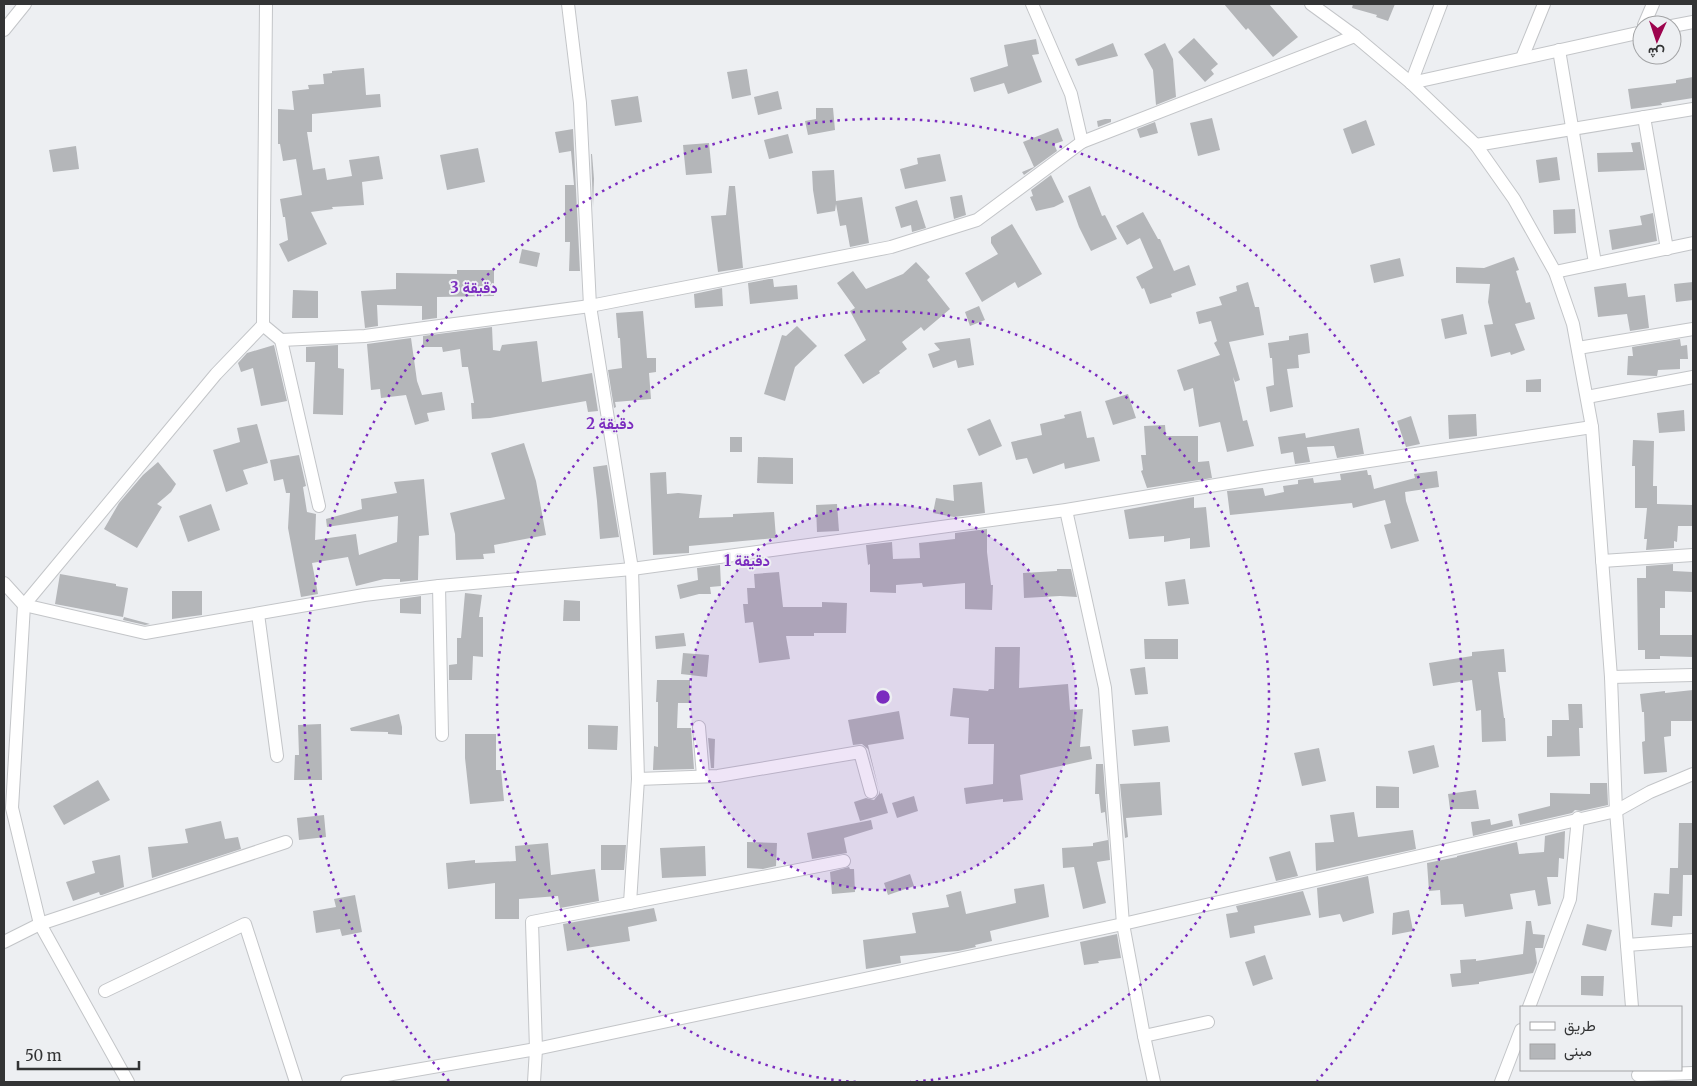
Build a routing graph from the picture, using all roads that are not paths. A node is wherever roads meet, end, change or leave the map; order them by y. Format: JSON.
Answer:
{"nodes":[{"id":1,"x":25,"y":4,"type":"edge"},
{"id":2,"x":266,"y":4,"type":"edge"},
{"id":3,"x":568,"y":4,"type":"edge"},
{"id":4,"x":1032,"y":4,"type":"edge"},
{"id":5,"x":1441,"y":4,"type":"edge"},
{"id":6,"x":1544,"y":4,"type":"edge"},
{"id":7,"x":1314,"y":5,"type":"edge"},
{"id":8,"x":4,"y":30,"type":"edge"},
{"id":9,"x":1632,"y":32,"type":"edge"},
{"id":10,"x":1355,"y":36,"type":"junction"},
{"id":11,"x":1559,"y":50,"type":"junction"},
{"id":12,"x":1522,"y":58,"type":"junction"},
{"id":13,"x":1411,"y":83,"type":"junction"},
{"id":14,"x":1693,"y":109,"type":"edge"},
{"id":15,"x":1644,"y":117,"type":"junction"},
{"id":16,"x":1573,"y":129,"type":"junction"},
{"id":17,"x":1082,"y":142,"type":"junction"},
{"id":18,"x":1476,"y":146,"type":"junction"},
{"id":19,"x":1693,"y":244,"type":"edge"},
{"id":20,"x":1667,"y":249,"type":"junction"},
{"id":21,"x":1596,"y":263,"type":"junction"},
{"id":22,"x":1555,"y":272,"type":"junction"},
{"id":23,"x":590,"y":306,"type":"junction"},
{"id":24,"x":263,"y":325,"type":"junction"},
{"id":25,"x":1693,"y":329,"type":"edge"},
{"id":26,"x":282,"y":340,"type":"junction"},
{"id":27,"x":1578,"y":348,"type":"junction"},
{"id":28,"x":1693,"y":376,"type":"edge"},
{"id":29,"x":1587,"y":397,"type":"junction"},
{"id":30,"x":1592,"y":427,"type":"junction"},
{"id":31,"x":319,"y":506,"type":"dead end"},
{"id":32,"x":1066,"y":510,"type":"junction"},
{"id":33,"x":1693,"y":555,"type":"edge"},
{"id":34,"x":1602,"y":561,"type":"junction"},
{"id":35,"x":632,"y":569,"type":"junction"},
{"id":36,"x":4,"y":583,"type":"edge"},
{"id":37,"x":439,"y":586,"type":"junction"},
{"id":38,"x":24,"y":605,"type":"junction"},
{"id":39,"x":258,"y":614,"type":"junction"},
{"id":40,"x":1693,"y":675,"type":"edge"},
{"id":41,"x":1611,"y":677,"type":"junction"},
{"id":42,"x":699,"y":726,"type":"dead end"},
{"id":43,"x":442,"y":734,"type":"dead end"},
{"id":44,"x":277,"y":756,"type":"dead end"},
{"id":45,"x":1693,"y":774,"type":"edge"},
{"id":46,"x":703,"y":776,"type":"junction"},
{"id":47,"x":638,"y":779,"type":"junction"},
{"id":48,"x":871,"y":792,"type":"dead end"},
{"id":49,"x":1616,"y":810,"type":"junction"},
{"id":50,"x":1578,"y":818,"type":"junction"},
{"id":51,"x":286,"y":842,"type":"dead end"},
{"id":52,"x":844,"y":861,"type":"dead end"},
{"id":53,"x":630,"y":903,"type":"junction"},
{"id":54,"x":40,"y":924,"type":"junction"},
{"id":55,"x":1123,"y":924,"type":"junction"},
{"id":56,"x":1693,"y":940,"type":"edge"},
{"id":57,"x":4,"y":942,"type":"edge"},
{"id":58,"x":1627,"y":945,"type":"junction"},
{"id":59,"x":105,"y":990,"type":"dead end"},
{"id":60,"x":1530,"y":1006,"type":"edge"},
{"id":61,"x":1632,"y":1006,"type":"edge"},
{"id":62,"x":1208,"y":1022,"type":"dead end"},
{"id":63,"x":1520,"y":1033,"type":"edge"},
{"id":64,"x":1144,"y":1036,"type":"junction"},
{"id":65,"x":536,"y":1048,"type":"junction"},
{"id":66,"x":1693,"y":1073,"type":"edge"},
{"id":67,"x":1638,"y":1076,"type":"edge"},
{"id":68,"x":128,"y":1082,"type":"edge"},
{"id":69,"x":296,"y":1082,"type":"edge"},
{"id":70,"x":347,"y":1082,"type":"edge"},
{"id":71,"x":534,"y":1082,"type":"edge"},
{"id":72,"x":1154,"y":1082,"type":"edge"},
{"id":73,"x":1501,"y":1082,"type":"edge"}],
"edges":[{"from":1,"to":8,"type":"street"},
{"from":2,"to":24,"type":"street"},
{"from":3,"to":23,"type":"street"},
{"from":4,"to":17,"type":"street"},
{"from":5,"to":13,"type":"street"},
{"from":6,"to":12,"type":"street"},
{"from":7,"to":10,"type":"street"},
{"from":9,"to":11,"type":"street"},
{"from":10,"to":13,"type":"street"},
{"from":10,"to":17,"type":"street"},
{"from":11,"to":12,"type":"street"},
{"from":11,"to":16,"type":"street"},
{"from":12,"to":13,"type":"street"},
{"from":13,"to":18,"type":"street"},
{"from":14,"to":15,"type":"street"},
{"from":15,"to":16,"type":"street"},
{"from":15,"to":20,"type":"street"},
{"from":16,"to":18,"type":"street"},
{"from":16,"to":21,"type":"street"},
{"from":17,"to":23,"type":"street"},
{"from":18,"to":22,"type":"street"},
{"from":19,"to":20,"type":"street"},
{"from":20,"to":21,"type":"street"},
{"from":21,"to":22,"type":"street"},
{"from":22,"to":27,"type":"street"},
{"from":23,"to":26,"type":"street"},
{"from":23,"to":35,"type":"street"},
{"from":24,"to":26,"type":"street"},
{"from":24,"to":38,"type":"street"},
{"from":25,"to":27,"type":"street"},
{"from":26,"to":31,"type":"street"},
{"from":27,"to":29,"type":"street"},
{"from":28,"to":29,"type":"street"},
{"from":29,"to":30,"type":"street"},
{"from":30,"to":32,"type":"street"},
{"from":30,"to":34,"type":"street"},
{"from":32,"to":35,"type":"street"},
{"from":32,"to":55,"type":"street"},
{"from":33,"to":34,"type":"street"},
{"from":34,"to":41,"type":"street"},
{"from":35,"to":37,"type":"street"},
{"from":35,"to":47,"type":"street"},
{"from":36,"to":38,"type":"street"},
{"from":37,"to":39,"type":"street"},
{"from":37,"to":43,"type":"street"},
{"from":38,"to":39,"type":"street"},
{"from":38,"to":54,"type":"street"},
{"from":39,"to":44,"type":"street"},
{"from":40,"to":41,"type":"street"},
{"from":41,"to":49,"type":"street"},
{"from":42,"to":46,"type":"street"},
{"from":45,"to":49,"type":"street"},
{"from":46,"to":47,"type":"street"},
{"from":46,"to":48,"type":"street"},
{"from":47,"to":53,"type":"street"},
{"from":49,"to":50,"type":"street"},
{"from":49,"to":58,"type":"street"},
{"from":50,"to":55,"type":"street"},
{"from":50,"to":60,"type":"street"},
{"from":51,"to":54,"type":"street"},
{"from":52,"to":53,"type":"street"},
{"from":53,"to":65,"type":"street"},
{"from":54,"to":57,"type":"street"},
{"from":54,"to":68,"type":"street"},
{"from":55,"to":64,"type":"street"},
{"from":55,"to":65,"type":"street"},
{"from":56,"to":58,"type":"street"},
{"from":58,"to":61,"type":"street"},
{"from":59,"to":69,"type":"street"},
{"from":62,"to":64,"type":"street"},
{"from":63,"to":73,"type":"street"},
{"from":64,"to":72,"type":"street"},
{"from":65,"to":70,"type":"street"},
{"from":65,"to":71,"type":"street"},
{"from":66,"to":67,"type":"street"}]}
